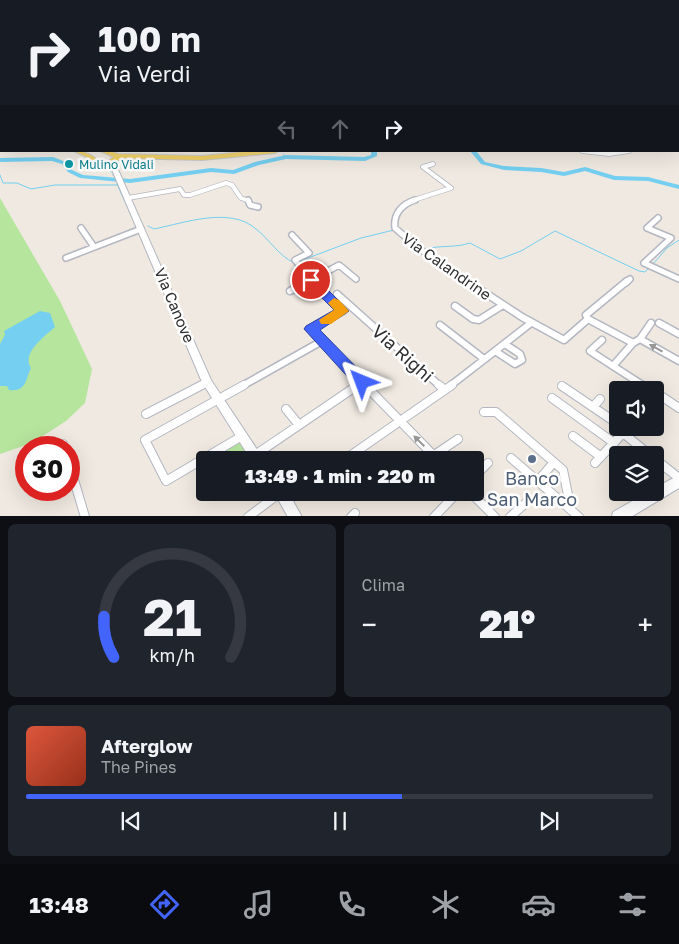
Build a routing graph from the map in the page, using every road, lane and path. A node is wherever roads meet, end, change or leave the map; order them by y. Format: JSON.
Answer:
{"nodes":[{"id":1,"x":80,"y":152,"type":"edge"},
{"id":2,"x":105,"y":152,"type":"edge"},
{"id":3,"x":265,"y":152,"type":"edge"},
{"id":4,"x":593,"y":152,"type":"edge"},
{"id":5,"x":624,"y":152,"type":"edge"},
{"id":6,"x":116,"y":159,"type":"junction"},
{"id":7,"x":103,"y":164,"type":"junction"},
{"id":8,"x":434,"y":164,"type":"dead end"},
{"id":9,"x":119,"y":177,"type":"junction"},
{"id":10,"x":128,"y":198,"type":"junction"},
{"id":11,"x":258,"y":207,"type":"dead end"},
{"id":12,"x":658,"y":218,"type":"dead end"},
{"id":13,"x":81,"y":228,"type":"dead end"},
{"id":14,"x":142,"y":229,"type":"junction"},
{"id":15,"x":292,"y":235,"type":"dead end"},
{"id":16,"x":94,"y":247,"type":"junction"},
{"id":17,"x":66,"y":258,"type":"dead end"},
{"id":18,"x":630,"y":278,"type":"dead end"},
{"id":19,"x":356,"y":279,"type":"dead end"},
{"id":20,"x":679,"y":279,"type":"edge"},
{"id":21,"x":311,"y":280,"type":"junction"},
{"id":22,"x":290,"y":291,"type":"dead end"},
{"id":23,"x":337,"y":294,"type":"dead end"},
{"id":24,"x":502,"y":305,"type":"junction"},
{"id":25,"x":350,"y":306,"type":"junction"},
{"id":26,"x":455,"y":306,"type":"dead end"},
{"id":27,"x":343,"y":311,"type":"junction"},
{"id":28,"x":588,"y":319,"type":"junction"},
{"id":29,"x":651,"y":323,"type":"dead end"},
{"id":30,"x":659,"y":323,"type":"dead end"},
{"id":31,"x":531,"y":324,"type":"junction"},
{"id":32,"x":440,"y":325,"type":"dead end"},
{"id":33,"x":679,"y":334,"type":"edge"},
{"id":34,"x":640,"y":339,"type":"junction"},
{"id":35,"x":602,"y":340,"type":"dead end"},
{"id":36,"x":322,"y":341,"type":"junction"},
{"id":37,"x":633,"y":343,"type":"junction"},
{"id":38,"x":504,"y":344,"type":"junction"},
{"id":39,"x":495,"y":351,"type":"junction"},
{"id":40,"x":484,"y":359,"type":"junction"},
{"id":41,"x":679,"y":362,"type":"edge"},
{"id":42,"x":613,"y":366,"type":"junction"},
{"id":43,"x":637,"y":381,"type":"edge"},
{"id":44,"x":207,"y":382,"type":"junction"},
{"id":45,"x":362,"y":382,"type":"junction"},
{"id":46,"x":562,"y":386,"type":"dead end"},
{"id":47,"x":445,"y":390,"type":"junction"},
{"id":48,"x":552,"y":398,"type":"dead end"},
{"id":49,"x":664,"y":398,"type":"edge"},
{"id":50,"x":600,"y":399,"type":"dead end"},
{"id":51,"x":219,"y":401,"type":"junction"},
{"id":52,"x":286,"y":408,"type":"dead end"},
{"id":53,"x":593,"y":408,"type":"junction"},
{"id":54,"x":679,"y":408,"type":"edge"},
{"id":55,"x":484,"y":412,"type":"dead end"},
{"id":56,"x":146,"y":414,"type":"dead end"},
{"id":57,"x":609,"y":418,"type":"edge"},
{"id":58,"x":399,"y":422,"type":"junction"},
{"id":59,"x":299,"y":425,"type":"junction"},
{"id":60,"x":242,"y":436,"type":"junction"},
{"id":61,"x":574,"y":436,"type":"dead end"},
{"id":62,"x":618,"y":436,"type":"edge"},
{"id":63,"x":629,"y":436,"type":"edge"},
{"id":64,"x":458,"y":439,"type":"dead end"},
{"id":65,"x":614,"y":443,"type":"junction"},
{"id":66,"x":640,"y":446,"type":"edge"},
{"id":67,"x":252,"y":451,"type":"edge"},
{"id":68,"x":266,"y":451,"type":"edge"},
{"id":69,"x":357,"y":451,"type":"edge"},
{"id":70,"x":426,"y":451,"type":"edge"},
{"id":71,"x":443,"y":451,"type":"edge"},
{"id":72,"x":601,"y":456,"type":"junction"},
{"id":73,"x":510,"y":458,"type":"dead end"},
{"id":74,"x":554,"y":462,"type":"junction"},
{"id":75,"x":488,"y":463,"type":"dead end"},
{"id":76,"x":595,"y":464,"type":"dead end"},
{"id":77,"x":664,"y":466,"type":"edge"},
{"id":78,"x":484,"y":467,"type":"edge"},
{"id":79,"x":679,"y":479,"type":"edge"},
{"id":80,"x":538,"y":481,"type":"junction"},
{"id":81,"x":80,"y":499,"type":"edge"},
{"id":82,"x":528,"y":500,"type":"dead end"},
{"id":83,"x":274,"y":501,"type":"edge"},
{"id":84,"x":286,"y":501,"type":"edge"},
{"id":85,"x":449,"y":501,"type":"edge"},
{"id":86,"x":479,"y":501,"type":"edge"},
{"id":87,"x":571,"y":510,"type":"junction"},
{"id":88,"x":85,"y":516,"type":"edge"},
{"id":89,"x":248,"y":516,"type":"edge"},
{"id":90,"x":296,"y":516,"type":"edge"},
{"id":91,"x":434,"y":516,"type":"edge"},
{"id":92,"x":495,"y":516,"type":"edge"},
{"id":93,"x":510,"y":516,"type":"edge"},
{"id":94,"x":579,"y":516,"type":"edge"},
{"id":95,"x":618,"y":516,"type":"edge"}],
"edges":[{"from":1,"to":7,"type":"main road"},
{"from":2,"to":6,"type":"main road"},
{"from":3,"to":6,"type":"main road"},
{"from":4,"to":5,"type":"street"},
{"from":6,"to":7,"type":"main road"},
{"from":6,"to":9,"type":"street","name":"Via Canove"},
{"from":7,"to":9,"type":"street"},
{"from":8,"to":24,"type":"street","name":"Via Calandrine"},
{"from":9,"to":10,"type":"street","name":"Via Canove"},
{"from":10,"to":11,"type":"street"},
{"from":10,"to":14,"type":"street","name":"Via Canove"},
{"from":12,"to":20,"type":"street"},
{"from":13,"to":16,"type":"street"},
{"from":14,"to":16,"type":"street"},
{"from":14,"to":44,"type":"street","name":"Via Canove"},
{"from":15,"to":21,"type":"street"},
{"from":16,"to":17,"type":"street"},
{"from":18,"to":28,"type":"street","name":"Via Calandrine"},
{"from":19,"to":21,"type":"street"},
{"from":21,"to":22,"type":"street"},
{"from":21,"to":27,"type":"street"},
{"from":23,"to":25,"type":"street","name":"Via Righi"},
{"from":24,"to":26,"type":"street","name":"Via Calandrine"},
{"from":24,"to":31,"type":"street","name":"Via Calandrine"},
{"from":25,"to":27,"type":"street"},
{"from":25,"to":47,"type":"street","name":"Via Righi"},
{"from":27,"to":36,"type":"street"},
{"from":28,"to":31,"type":"street","name":"Via Calandrine"},
{"from":28,"to":37,"type":"street"},
{"from":29,"to":34,"type":"street"},
{"from":30,"to":33,"type":"street"},
{"from":31,"to":38,"type":"street"},
{"from":32,"to":40,"type":"street"},
{"from":34,"to":37,"type":"street"},
{"from":41,"to":34,"type":"street","one_way":true},
{"from":35,"to":42,"type":"street"},
{"from":36,"to":45,"type":"street"},
{"from":36,"to":51,"type":"street"},
{"from":37,"to":42,"type":"street"},
{"from":38,"to":39,"type":"street"},
{"from":38,"to":39,"type":"street"},
{"from":39,"to":40,"type":"street"},
{"from":40,"to":47,"type":"street"},
{"from":42,"to":43,"type":"street"},
{"from":44,"to":51,"type":"street","name":"Via Canove"},
{"from":44,"to":56,"type":"street"},
{"from":45,"to":58,"type":"street"},
{"from":45,"to":59,"type":"street"},
{"from":46,"to":53,"type":"street"},
{"from":47,"to":58,"type":"street","name":"Via Righi"},
{"from":48,"to":65,"type":"street"},
{"from":49,"to":54,"type":"street"},
{"from":50,"to":53,"type":"street"},
{"from":51,"to":60,"type":"street","name":"Via Canove"},
{"from":51,"to":60,"type":"street"},
{"from":52,"to":59,"type":"street"},
{"from":53,"to":57,"type":"street"},
{"from":55,"to":74,"type":"street"},
{"from":58,"to":69,"type":"street","name":"Via Righi"},
{"from":70,"to":58,"type":"street","one_way":true},
{"from":59,"to":68,"type":"street"},
{"from":60,"to":67,"type":"street","name":"Via Canove"},
{"from":61,"to":72,"type":"street"},
{"from":62,"to":65,"type":"street"},
{"from":63,"to":66,"type":"street"},
{"from":64,"to":71,"type":"street"},
{"from":65,"to":72,"type":"street"},
{"from":72,"to":76,"type":"street"},
{"from":73,"to":80,"type":"street"},
{"from":74,"to":80,"type":"street"},
{"from":74,"to":87,"type":"street"},
{"from":75,"to":78,"type":"street"},
{"from":77,"to":79,"type":"street"},
{"from":79,"to":95,"type":"street"},
{"from":80,"to":87,"type":"street"},
{"from":81,"to":88,"type":"street"},
{"from":82,"to":93,"type":"street"},
{"from":83,"to":89,"type":"street"},
{"from":84,"to":90,"type":"street"},
{"from":85,"to":91,"type":"street"},
{"from":86,"to":92,"type":"street"},
{"from":87,"to":94,"type":"street"}]}
